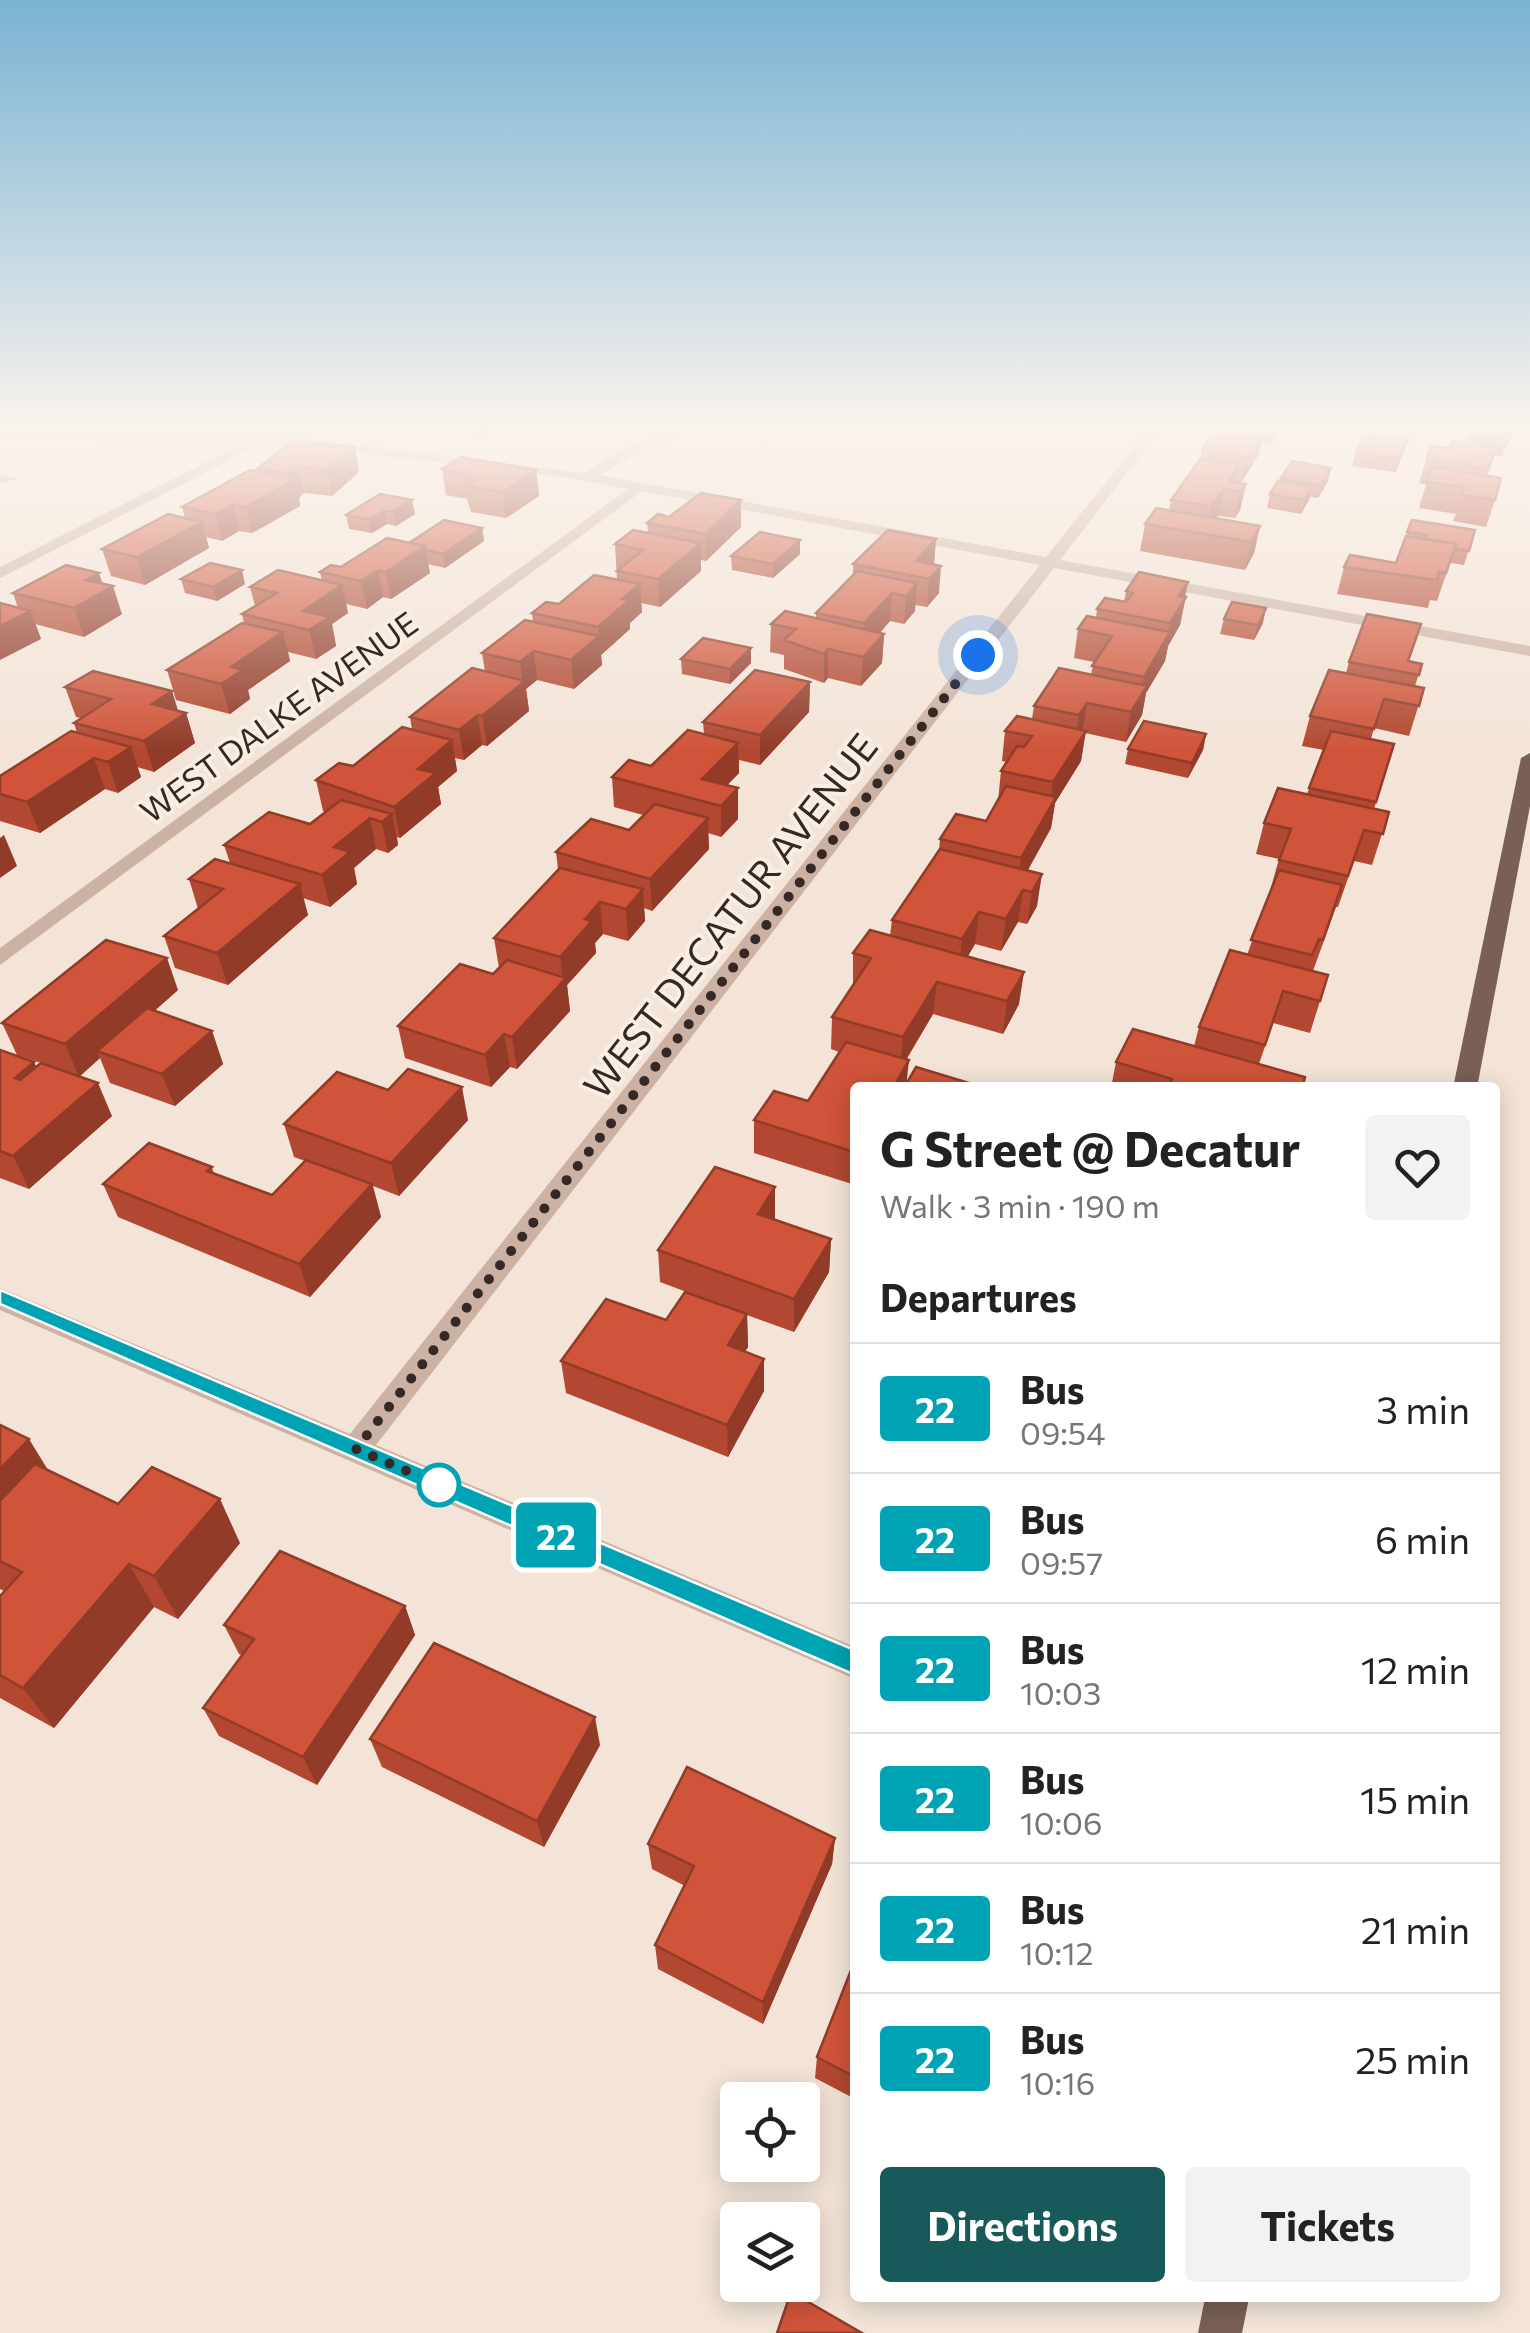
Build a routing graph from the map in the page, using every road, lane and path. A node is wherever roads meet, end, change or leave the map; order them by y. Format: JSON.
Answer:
{"nodes":[{"id":1,"x":76,"y":534,"type":"edge"},
{"id":2,"x":576,"y":534,"type":"edge"},
{"id":3,"x":889,"y":534,"type":"edge"},
{"id":4,"x":1072,"y":534,"type":"edge"},
{"id":5,"x":1049,"y":564,"type":"junction"},
{"id":6,"x":0,"y":573,"type":"edge"},
{"id":7,"x":1530,"y":651,"type":"edge"},
{"id":8,"x":1530,"y":758,"type":"edge"},
{"id":9,"x":0,"y":958,"type":"edge"},
{"id":10,"x":1465,"y":1082,"type":"edge"},
{"id":11,"x":0,"y":1298,"type":"edge"},
{"id":12,"x":356,"y":1449,"type":"junction"},
{"id":13,"x":850,"y":1661,"type":"edge"},
{"id":14,"x":1226,"y":2302,"type":"edge"},
{"id":15,"x":1220,"y":2333,"type":"edge"}],
"edges":[{"from":1,"to":6,"type":"street"},
{"from":2,"to":9,"type":"street","name":"WEST DALKE AVENUE"},
{"from":3,"to":5,"type":"street"},
{"from":4,"to":5,"type":"street","name":"WEST DECATUR AVENUE"},
{"from":5,"to":7,"type":"street"},
{"from":5,"to":12,"type":"street","name":"WEST DECATUR AVENUE"},
{"from":8,"to":10,"type":"main road"},
{"from":11,"to":12,"type":"street"},
{"from":12,"to":13,"type":"street"},
{"from":14,"to":15,"type":"main road"}]}
